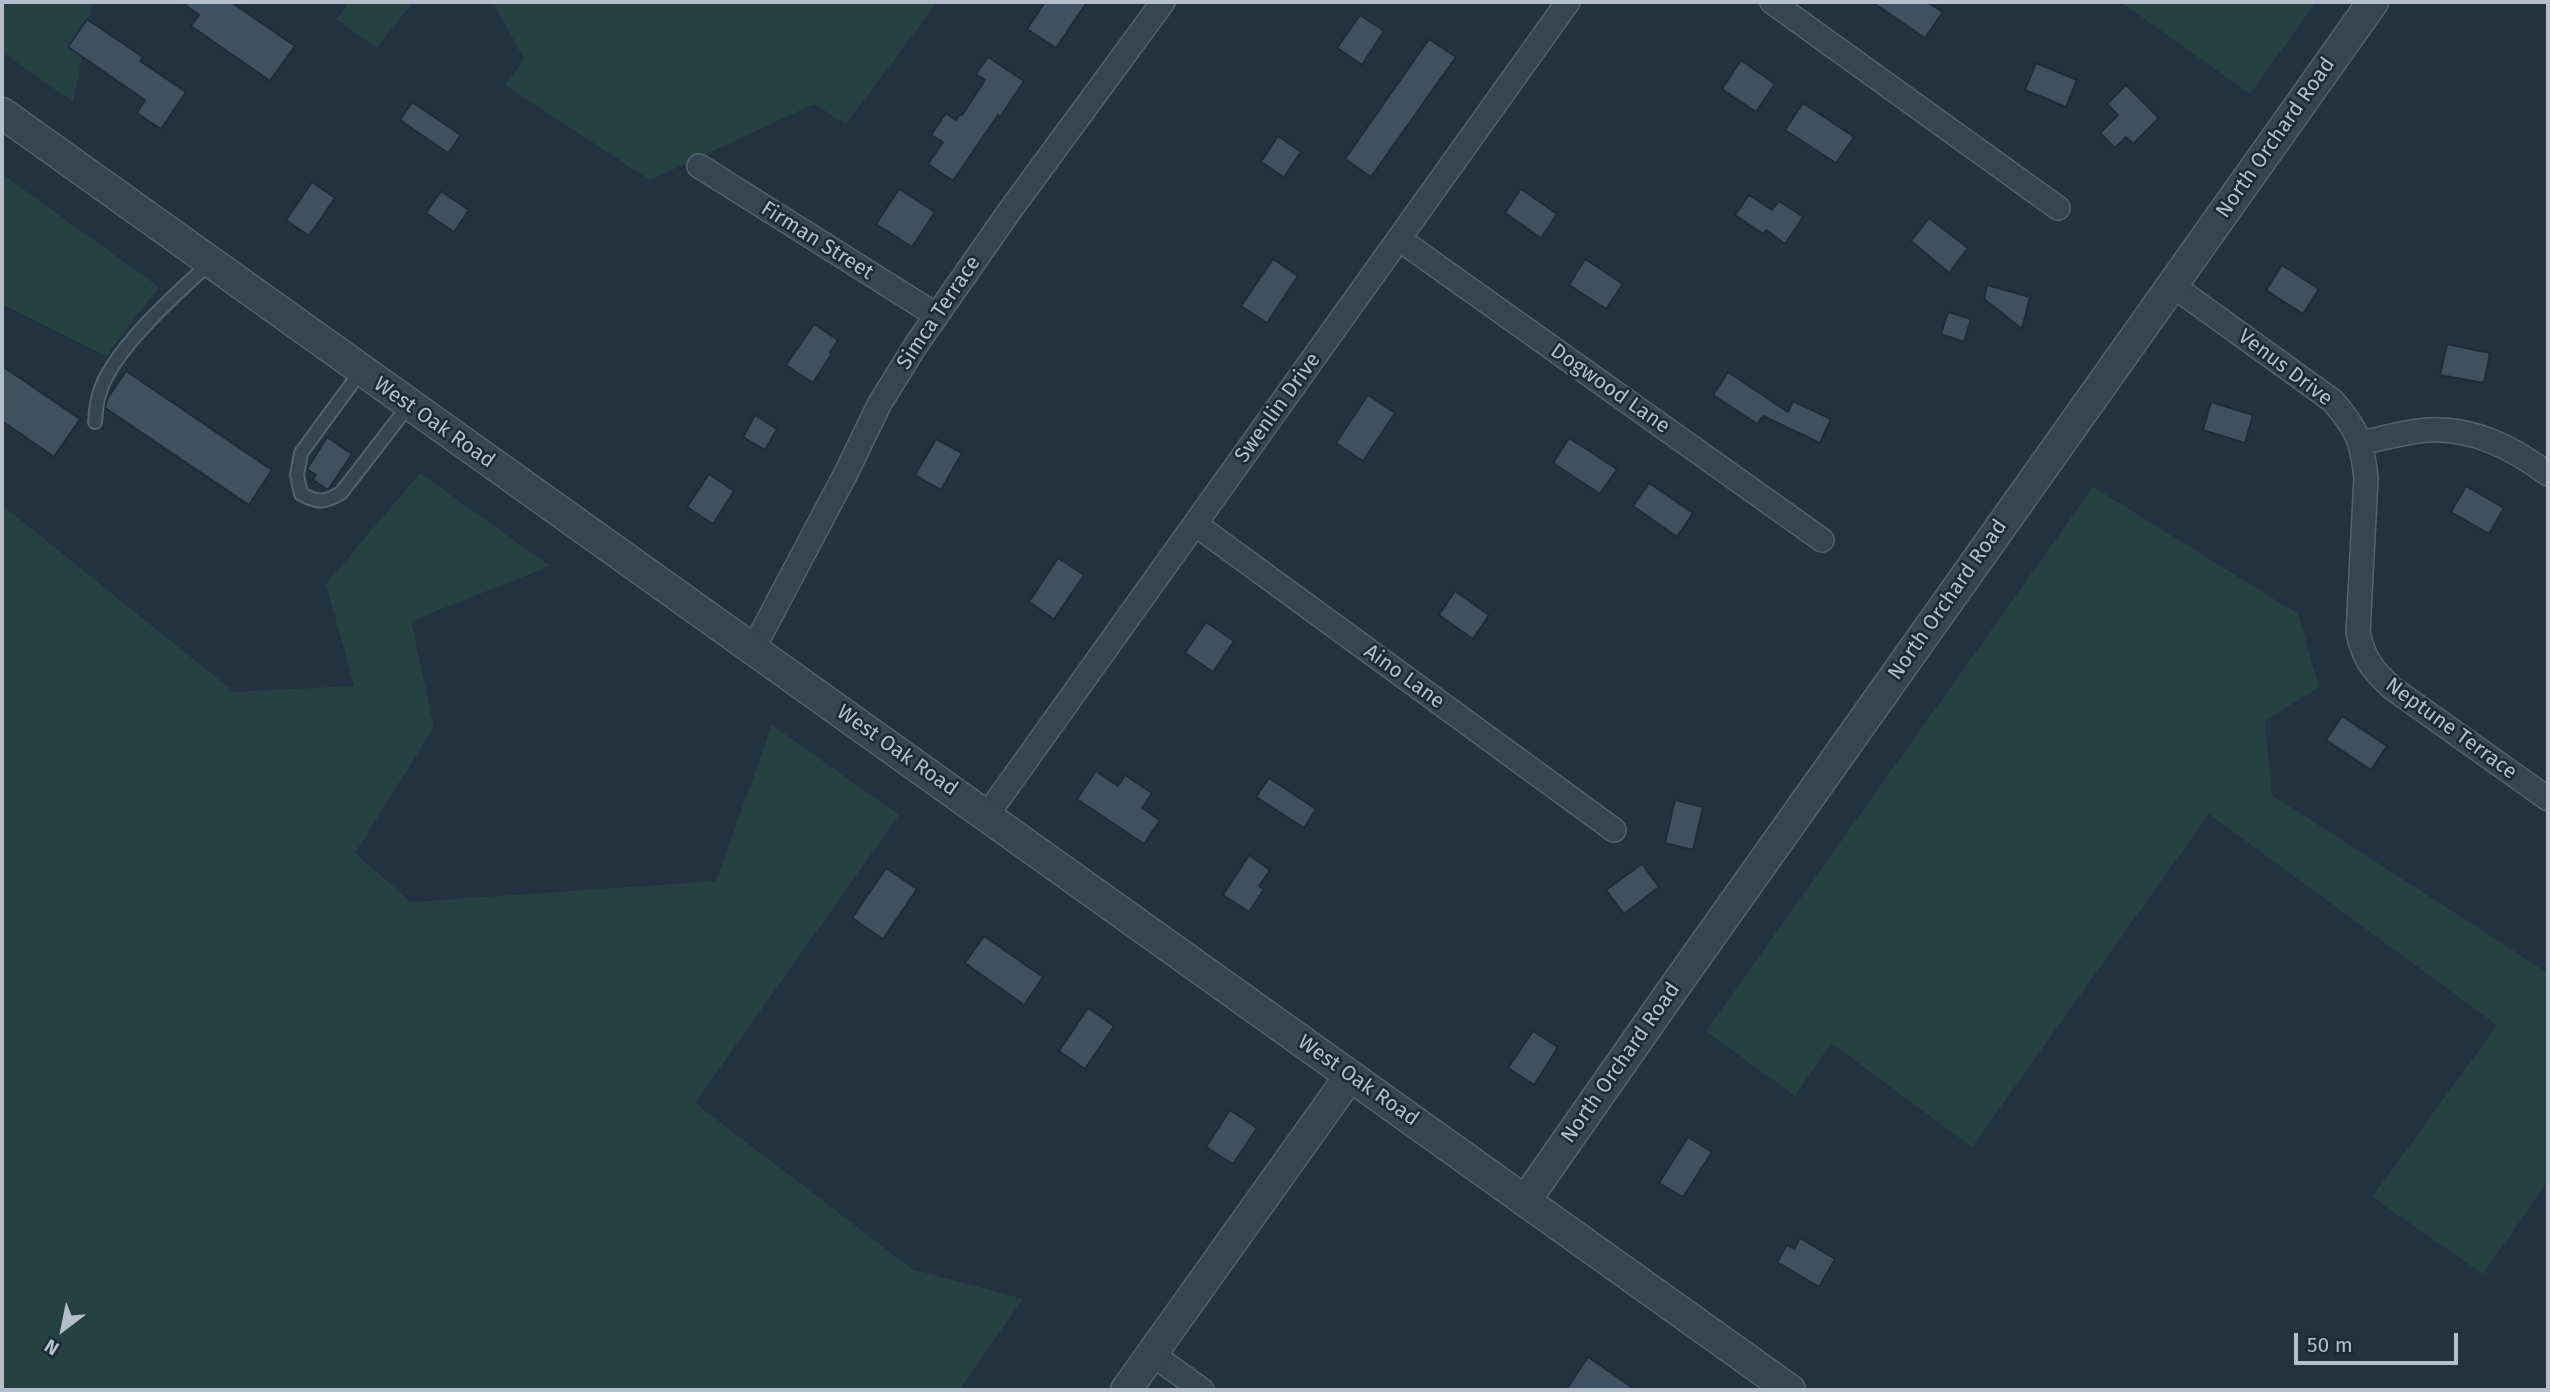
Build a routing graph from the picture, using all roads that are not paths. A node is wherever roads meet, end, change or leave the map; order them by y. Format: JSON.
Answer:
{"nodes":[{"id":1,"x":1163,"y":2,"type":"edge"},
{"id":2,"x":1568,"y":2,"type":"edge"},
{"id":3,"x":1772,"y":2,"type":"edge"},
{"id":4,"x":2373,"y":2,"type":"edge"},
{"id":5,"x":2,"y":113,"type":"edge"},
{"id":6,"x":699,"y":166,"type":"dead end"},
{"id":7,"x":2058,"y":208,"type":"dead end"},
{"id":8,"x":1399,"y":239,"type":"junction"},
{"id":9,"x":211,"y":263,"type":"junction"},
{"id":10,"x":2172,"y":285,"type":"junction"},
{"id":11,"x":936,"y":315,"type":"junction"},
{"id":12,"x":361,"y":371,"type":"junction"},
{"id":13,"x":409,"y":405,"type":"junction"},
{"id":14,"x":95,"y":422,"type":"dead end"},
{"id":15,"x":2360,"y":443,"type":"junction"},
{"id":16,"x":2548,"y":474,"type":"edge"},
{"id":17,"x":1195,"y":524,"type":"junction"},
{"id":18,"x":1822,"y":540,"type":"dead end"},
{"id":19,"x":753,"y":649,"type":"junction"},
{"id":20,"x":2548,"y":799,"type":"edge"},
{"id":21,"x":987,"y":815,"type":"junction"},
{"id":22,"x":1614,"y":830,"type":"dead end"},
{"id":23,"x":1350,"y":1076,"type":"junction"},
{"id":24,"x":1525,"y":1201,"type":"junction"},
{"id":25,"x":1152,"y":1354,"type":"junction"},
{"id":26,"x":1126,"y":1390,"type":"edge"},
{"id":27,"x":1202,"y":1390,"type":"edge"},
{"id":28,"x":1790,"y":1390,"type":"edge"}],
"edges":[{"from":1,"to":11,"type":"street","name":"Simca Terrace"},
{"from":2,"to":8,"type":"street","name":"Swenlin Drive"},
{"from":3,"to":7,"type":"street"},
{"from":4,"to":10,"type":"street","name":"North Orchard Road"},
{"from":5,"to":9,"type":"street","name":"West Oak Road"},
{"from":6,"to":11,"type":"street","name":"Firman Street"},
{"from":8,"to":17,"type":"street","name":"Swenlin Drive"},
{"from":8,"to":18,"type":"street","name":"Dogwood Lane"},
{"from":9,"to":12,"type":"street","name":"West Oak Road"},
{"from":9,"to":14,"type":"lane"},
{"from":10,"to":15,"type":"street","name":"Venus Drive"},
{"from":10,"to":24,"type":"street","name":"North Orchard Road"},
{"from":11,"to":19,"type":"street","name":"Simca Terrace"},
{"from":12,"to":13,"type":"street","name":"West Oak Road"},
{"from":12,"to":13,"type":"lane"},
{"from":13,"to":19,"type":"street","name":"West Oak Road"},
{"from":15,"to":16,"type":"street"},
{"from":15,"to":20,"type":"street","name":"Neptune Terrace"},
{"from":17,"to":21,"type":"street","name":"Swenlin Drive"},
{"from":17,"to":22,"type":"street","name":"Aino Lane"},
{"from":19,"to":21,"type":"street","name":"West Oak Road"},
{"from":21,"to":23,"type":"street","name":"West Oak Road"},
{"from":23,"to":24,"type":"street","name":"West Oak Road"},
{"from":23,"to":25,"type":"street"},
{"from":24,"to":28,"type":"street","name":"West Oak Road"},
{"from":25,"to":26,"type":"street"},
{"from":25,"to":27,"type":"street"}]}
